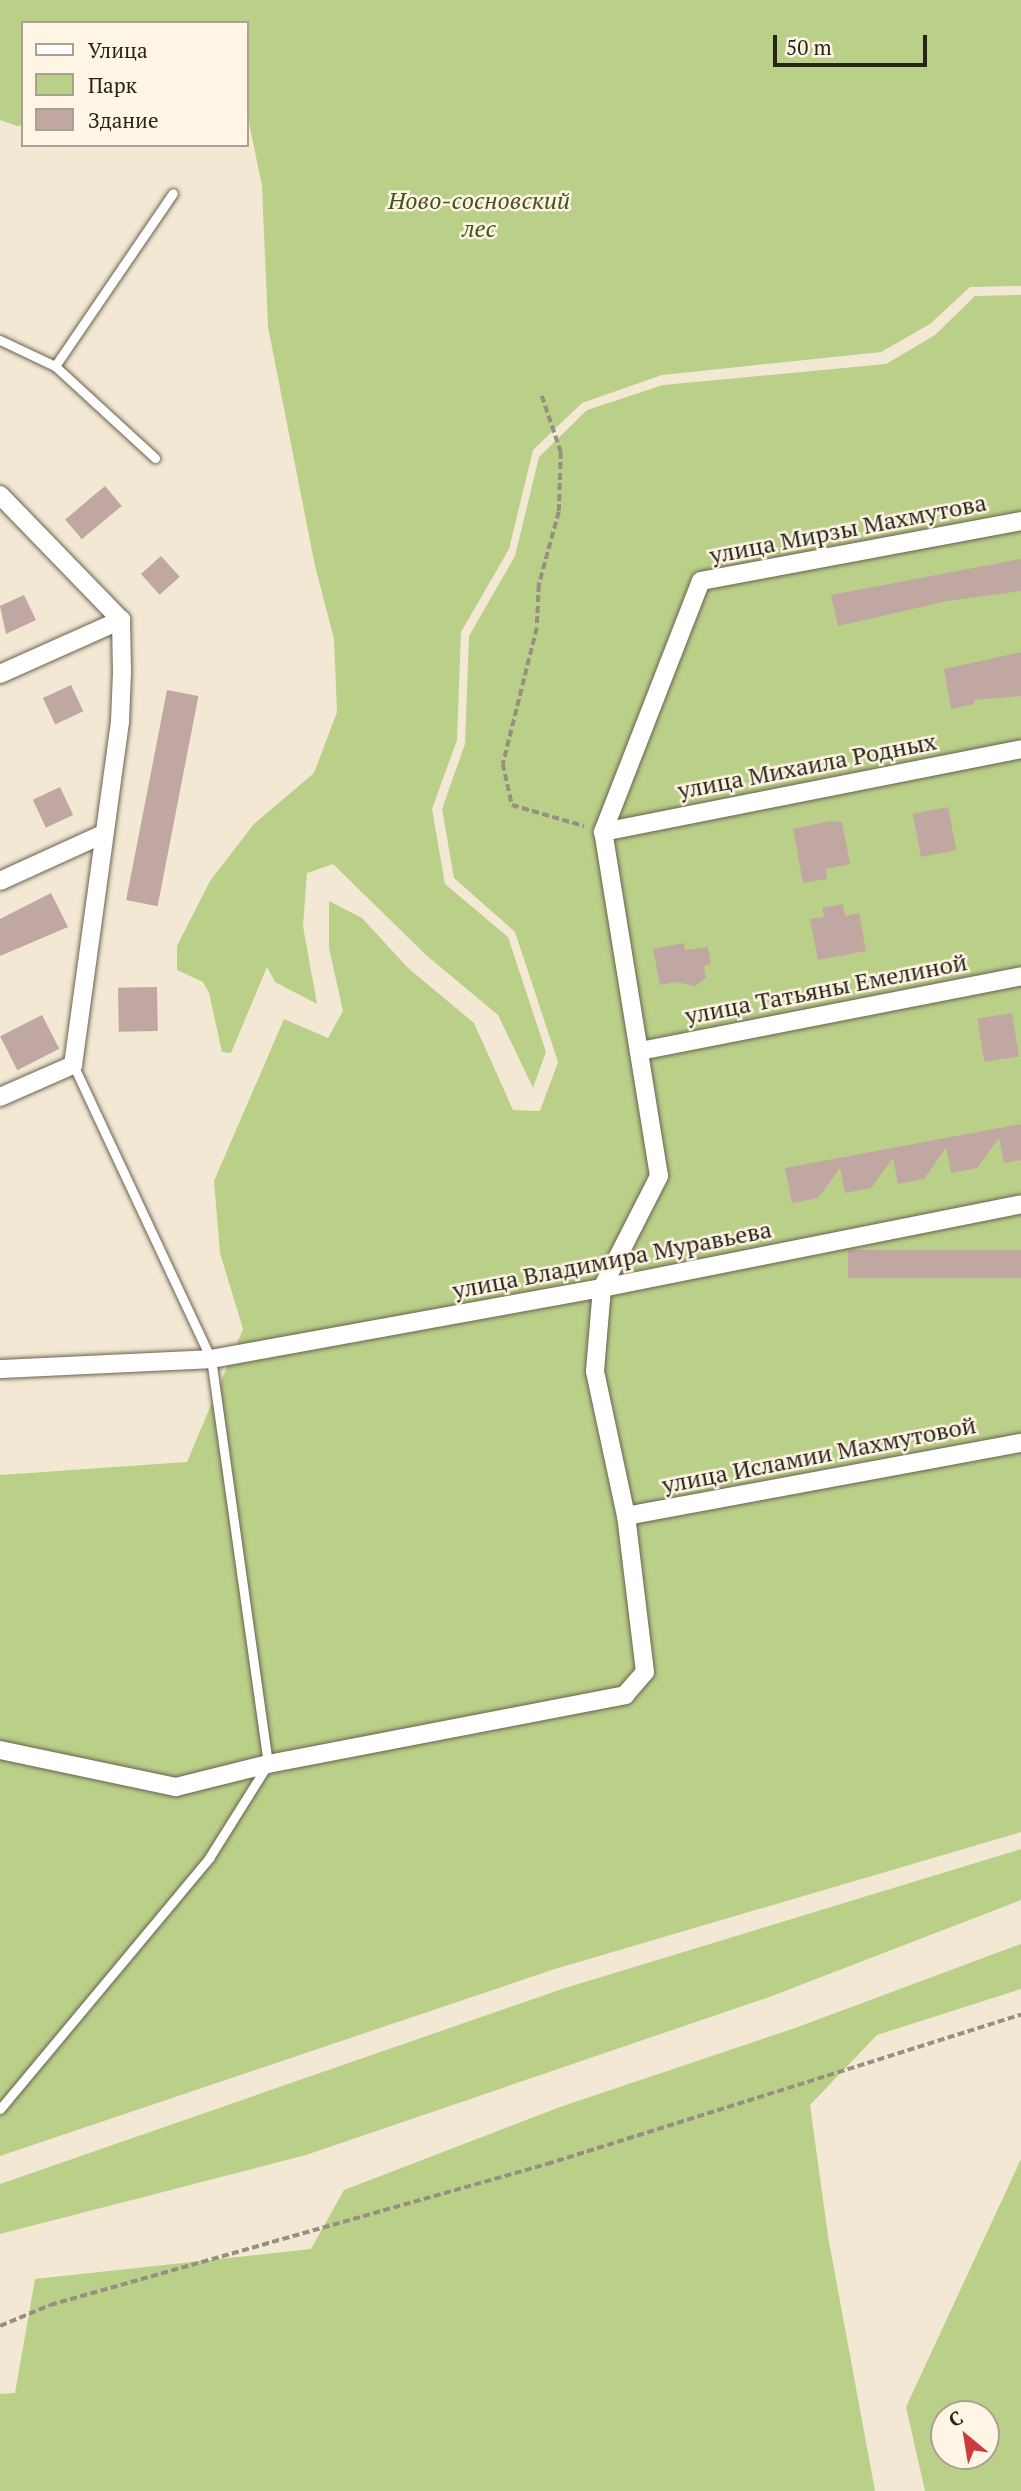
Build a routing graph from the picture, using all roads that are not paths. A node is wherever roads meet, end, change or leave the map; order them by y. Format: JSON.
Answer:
{"nodes":[{"id":1,"x":173,"y":193,"type":"dead end"},
{"id":2,"x":0,"y":340,"type":"edge"},
{"id":3,"x":55,"y":366,"type":"junction"},
{"id":4,"x":155,"y":458,"type":"dead end"},
{"id":5,"x":0,"y":495,"type":"edge"},
{"id":6,"x":1021,"y":521,"type":"edge"},
{"id":7,"x":121,"y":620,"type":"junction"},
{"id":8,"x":0,"y":674,"type":"edge"},
{"id":9,"x":1021,"y":749,"type":"edge"},
{"id":10,"x":603,"y":832,"type":"junction"},
{"id":11,"x":102,"y":835,"type":"junction"},
{"id":12,"x":0,"y":881,"type":"edge"},
{"id":13,"x":1021,"y":976,"type":"edge"},
{"id":14,"x":640,"y":1051,"type":"junction"},
{"id":15,"x":73,"y":1065,"type":"junction"},
{"id":16,"x":0,"y":1097,"type":"edge"},
{"id":17,"x":1021,"y":1204,"type":"edge"},
{"id":18,"x":602,"y":1288,"type":"junction"},
{"id":19,"x":211,"y":1360,"type":"junction"},
{"id":20,"x":0,"y":1369,"type":"edge"},
{"id":21,"x":1021,"y":1443,"type":"edge"},
{"id":22,"x":626,"y":1516,"type":"junction"},
{"id":23,"x":0,"y":1750,"type":"edge"},
{"id":24,"x":268,"y":1764,"type":"junction"},
{"id":25,"x":0,"y":2109,"type":"edge"}],
"edges":[{"from":1,"to":3,"type":"lane"},
{"from":2,"to":3,"type":"lane"},
{"from":3,"to":4,"type":"lane"},
{"from":5,"to":7,"type":"street"},
{"from":6,"to":10,"type":"street","name":"улица Мирзы Махмутова"},
{"from":7,"to":8,"type":"street"},
{"from":7,"to":11,"type":"street"},
{"from":9,"to":10,"type":"street","name":"улица Михаила Родных"},
{"from":10,"to":14,"type":"street"},
{"from":11,"to":12,"type":"street"},
{"from":11,"to":15,"type":"street"},
{"from":13,"to":14,"type":"street","name":"улица Татьяны Емелиной"},
{"from":14,"to":18,"type":"street"},
{"from":15,"to":16,"type":"street"},
{"from":15,"to":19,"type":"lane"},
{"from":17,"to":18,"type":"street","name":"улица Владимира Муравьева"},
{"from":18,"to":19,"type":"street","name":"улица Владимира Муравьева"},
{"from":18,"to":22,"type":"street"},
{"from":19,"to":20,"type":"street","name":"улица Владимира Муравьева"},
{"from":19,"to":24,"type":"lane"},
{"from":21,"to":22,"type":"street","name":"улица Исламии Махмутовой"},
{"from":22,"to":24,"type":"street"},
{"from":23,"to":24,"type":"street"},
{"from":24,"to":25,"type":"lane"}]}
